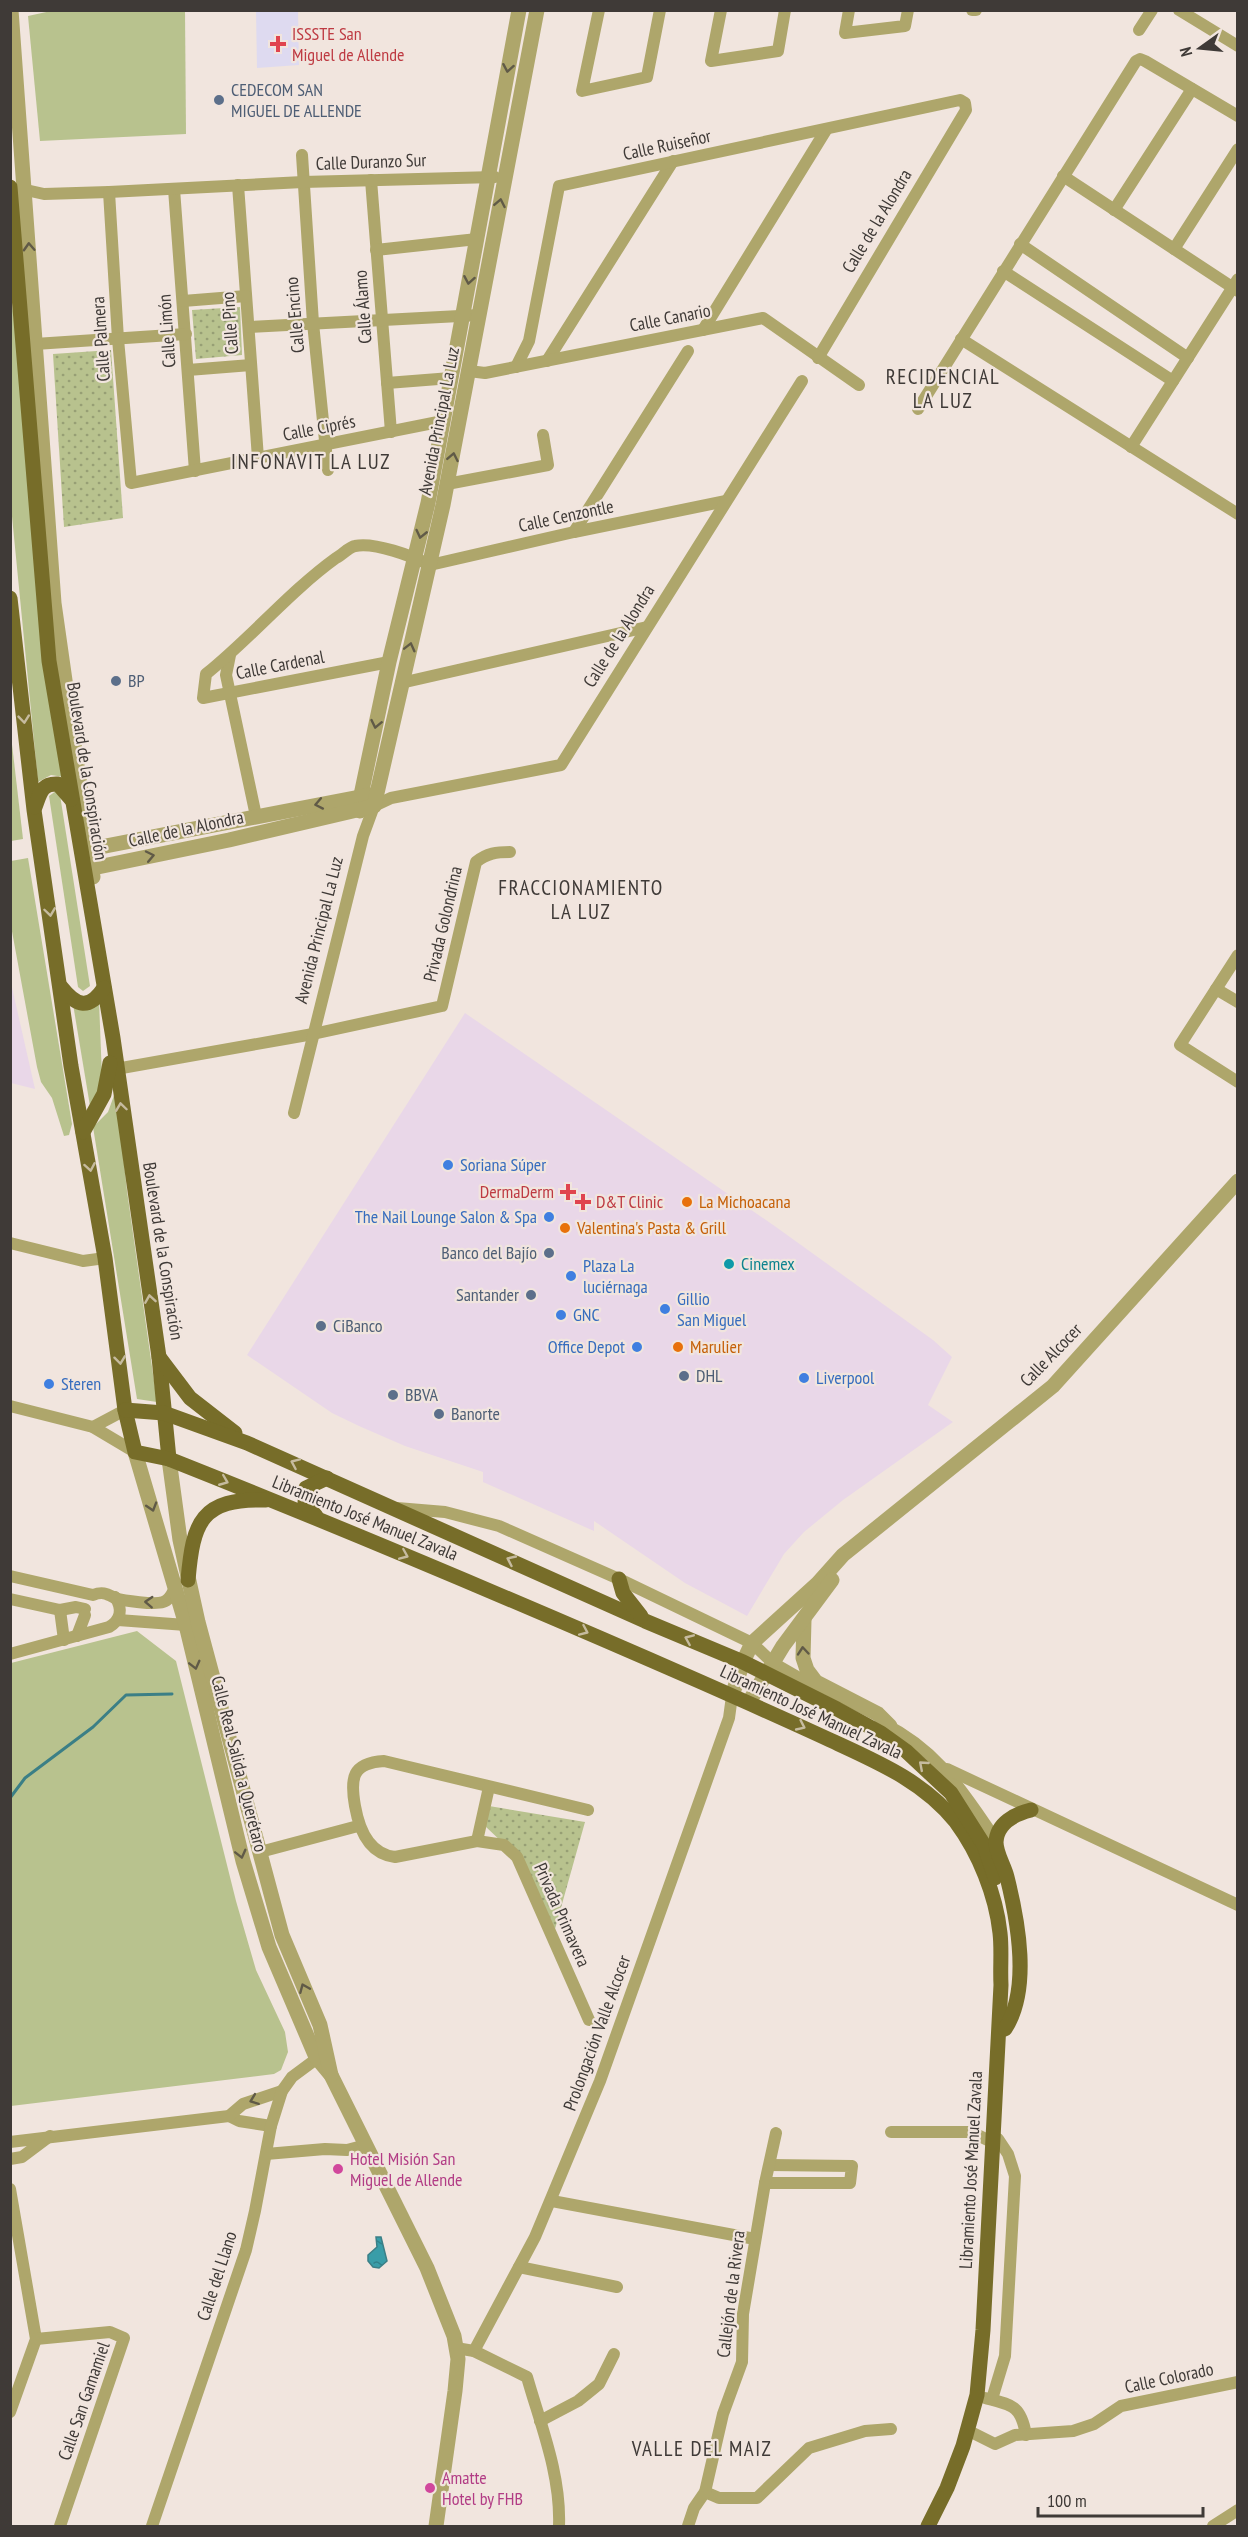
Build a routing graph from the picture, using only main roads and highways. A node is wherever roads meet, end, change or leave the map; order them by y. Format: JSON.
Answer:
{"nodes":[{"id":1,"x":18,"y":188,"type":"edge"},
{"id":2,"x":10,"y":598,"type":"edge"},
{"id":3,"x":12,"y":615,"type":"edge"},
{"id":4,"x":71,"y":799,"type":"junction"},
{"id":5,"x":34,"y":810,"type":"junction"},
{"id":6,"x":61,"y":987,"type":"junction"},
{"id":7,"x":104,"y":988,"type":"junction"},
{"id":8,"x":112,"y":1038,"type":"junction"},
{"id":9,"x":83,"y":1132,"type":"junction"},
{"id":10,"x":159,"y":1357,"type":"junction"},
{"id":11,"x":125,"y":1410,"type":"junction"},
{"id":12,"x":164,"y":1413,"type":"junction"},
{"id":13,"x":248,"y":1443,"type":"junction"},
{"id":14,"x":169,"y":1460,"type":"junction"},
{"id":15,"x":327,"y":1478,"type":"junction"},
{"id":16,"x":273,"y":1500,"type":"junction"},
{"id":17,"x":320,"y":1520,"type":"junction"},
{"id":18,"x":619,"y":1579,"type":"road end"},
{"id":19,"x":182,"y":1584,"type":"road end"},
{"id":20,"x":645,"y":1621,"type":"junction"},
{"id":21,"x":1031,"y":1810,"type":"road end"},
{"id":22,"x":1005,"y":2029,"type":"junction"},
{"id":23,"x":995,"y":2140,"type":"junction"},
{"id":24,"x":928,"y":2526,"type":"edge"},
{"id":25,"x":935,"y":2526,"type":"edge"}],
"edges":[{"from":1,"to":4,"type":"main road","name":"Boulevard de la Conspiración"},
{"from":2,"to":3,"type":"main road"},
{"from":3,"to":5,"type":"main road","one_way":true},
{"from":4,"to":5,"type":"main road"},
{"from":4,"to":7,"type":"main road","name":"Boulevard de la Conspiración"},
{"from":5,"to":6,"type":"main road","one_way":true},
{"from":6,"to":7,"type":"main road"},
{"from":6,"to":9,"type":"main road"},
{"from":7,"to":8,"type":"main road","name":"Boulevard de la Conspiración"},
{"from":8,"to":9,"type":"main road"},
{"from":10,"to":8,"type":"main road","name":"Boulevard de la Conspiración","one_way":true},
{"from":9,"to":11,"type":"main road","one_way":true},
{"from":10,"to":12,"type":"main road","name":"Boulevard de la Conspiración"},
{"from":10,"to":13,"type":"main road"},
{"from":11,"to":12,"type":"main road"},
{"from":11,"to":14,"type":"main road","name":"Libramiento José Manuel Zavala"},
{"from":12,"to":13,"type":"main road"},
{"from":12,"to":14,"type":"main road","name":"Boulevard de la Conspiración"},
{"from":15,"to":13,"type":"main road","name":"Libramiento José Manuel Zavala","one_way":true},
{"from":14,"to":16,"type":"main road","name":"Libramiento José Manuel Zavala","one_way":true},
{"from":15,"to":17,"type":"main road"},
{"from":20,"to":15,"type":"main road","name":"Libramiento José Manuel Zavala","one_way":true},
{"from":16,"to":17,"type":"main road","name":"Libramiento José Manuel Zavala"},
{"from":16,"to":19,"type":"main road"},
{"from":17,"to":23,"type":"main road","name":"Libramiento José Manuel Zavala","one_way":true},
{"from":18,"to":20,"type":"main road"},
{"from":22,"to":20,"type":"main road","name":"Libramiento José Manuel Zavala","one_way":true},
{"from":21,"to":22,"type":"main road"},
{"from":22,"to":23,"type":"main road","name":"Libramiento José Manuel Zavala"},
{"from":23,"to":24,"type":"main road","name":"Libramiento José Manuel Zavala"},
{"from":23,"to":25,"type":"main road","name":"Libramiento José Manuel Zavala"}]}
